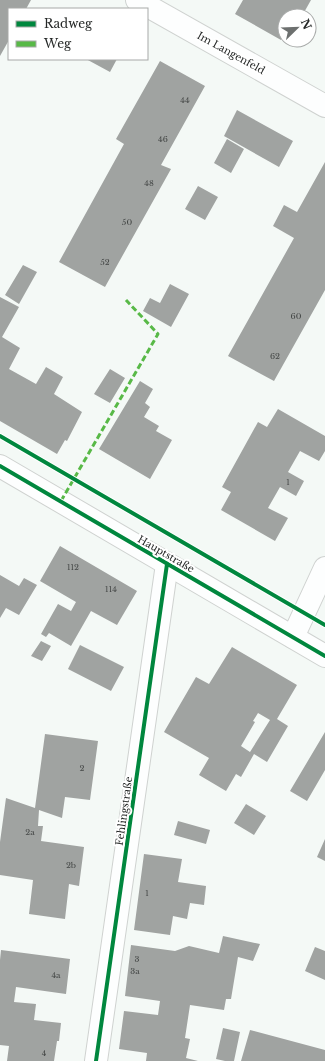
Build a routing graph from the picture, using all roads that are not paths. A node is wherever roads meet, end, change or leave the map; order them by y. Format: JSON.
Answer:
{"nodes":[{"id":1,"x":137,"y":0,"type":"edge"},
{"id":2,"x":325,"y":106,"type":"edge"},
{"id":3,"x":0,"y":466,"type":"edge"},
{"id":4,"x":167,"y":564,"type":"junction"},
{"id":5,"x":325,"y":568,"type":"edge"},
{"id":6,"x":293,"y":636,"type":"junction"},
{"id":7,"x":325,"y":656,"type":"edge"},
{"id":8,"x":96,"y":1061,"type":"edge"}],
"edges":[{"from":1,"to":2,"type":"street","name":"Im Langenfeld"},
{"from":3,"to":4,"type":"street","name":"Hauptstraße"},
{"from":4,"to":6,"type":"street","name":"Hauptstraße"},
{"from":4,"to":8,"type":"street","name":"Fehlingstraße"},
{"from":5,"to":6,"type":"street"},
{"from":6,"to":7,"type":"street","name":"Hauptstraße"}]}
